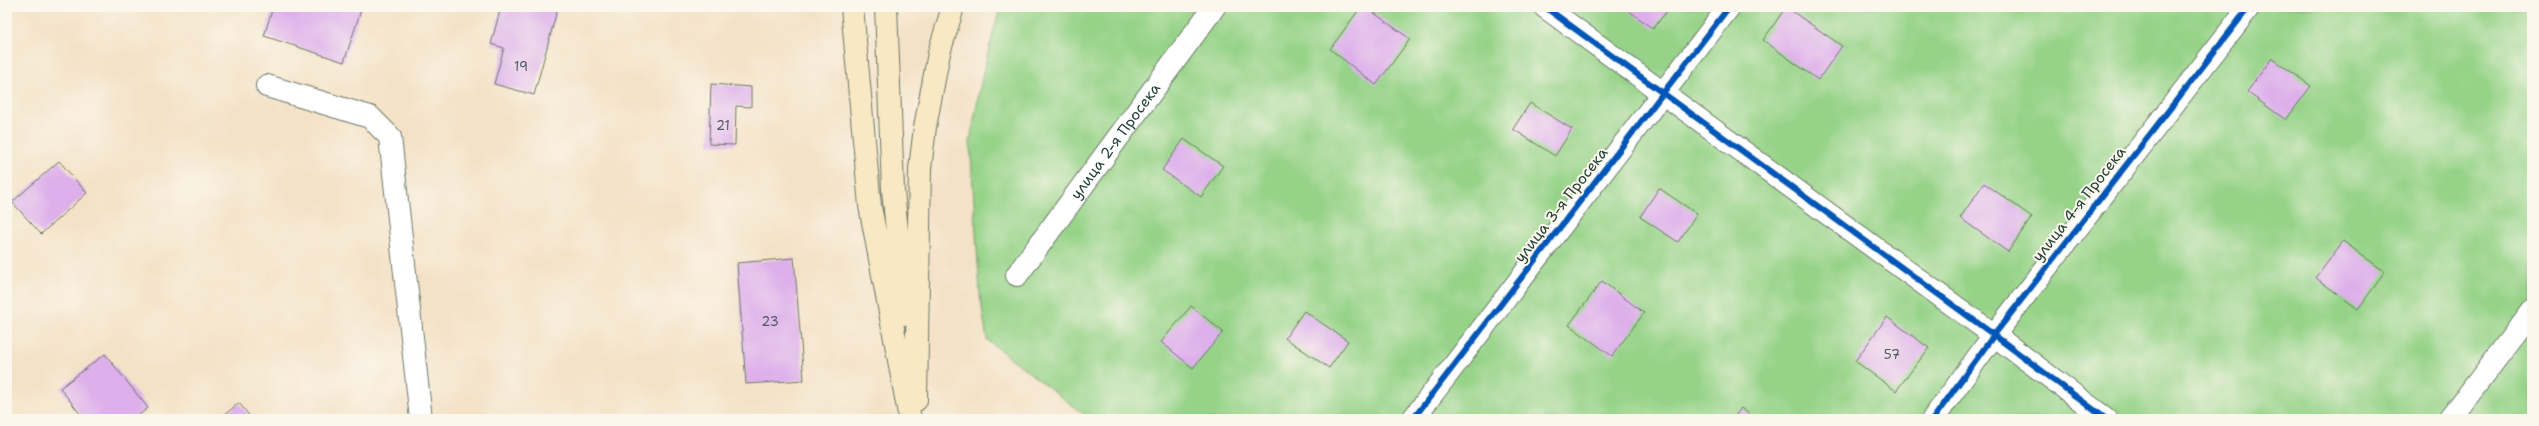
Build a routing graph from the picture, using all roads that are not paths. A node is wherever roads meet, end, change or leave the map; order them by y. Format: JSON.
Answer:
{"nodes":[{"id":1,"x":852,"y":7,"type":"edge"},
{"id":2,"x":886,"y":7,"type":"edge"},
{"id":3,"x":953,"y":7,"type":"edge"},
{"id":4,"x":1214,"y":7,"type":"edge"},
{"id":5,"x":1545,"y":7,"type":"edge"},
{"id":6,"x":1729,"y":7,"type":"edge"},
{"id":7,"x":2249,"y":7,"type":"edge"},
{"id":8,"x":267,"y":86,"type":"dead end"},
{"id":9,"x":1663,"y":94,"type":"junction"},
{"id":10,"x":1016,"y":275,"type":"dead end"},
{"id":11,"x":2532,"y":311,"type":"edge"},
{"id":12,"x":1994,"y":335,"type":"junction"},
{"id":13,"x":421,"y":419,"type":"edge"},
{"id":14,"x":910,"y":419,"type":"edge"},
{"id":15,"x":915,"y":419,"type":"edge"},
{"id":16,"x":1413,"y":419,"type":"edge"},
{"id":17,"x":1933,"y":419,"type":"edge"},
{"id":18,"x":2106,"y":419,"type":"edge"},
{"id":19,"x":2450,"y":419,"type":"edge"}],
"edges":[{"from":1,"to":14,"type":"street"},
{"from":2,"to":15,"type":"street"},
{"from":3,"to":15,"type":"street"},
{"from":4,"to":10,"type":"street","name":"улица 2-я Просека"},
{"from":5,"to":9,"type":"street"},
{"from":6,"to":9,"type":"street","name":"улица 3-я Просека"},
{"from":7,"to":12,"type":"street","name":"улица 4-я Просека"},
{"from":8,"to":13,"type":"street"},
{"from":9,"to":12,"type":"street"},
{"from":9,"to":16,"type":"street","name":"улица 3-я Просека"},
{"from":11,"to":19,"type":"street"},
{"from":12,"to":17,"type":"street","name":"улица 4-я Просека"},
{"from":12,"to":18,"type":"street"}]}
